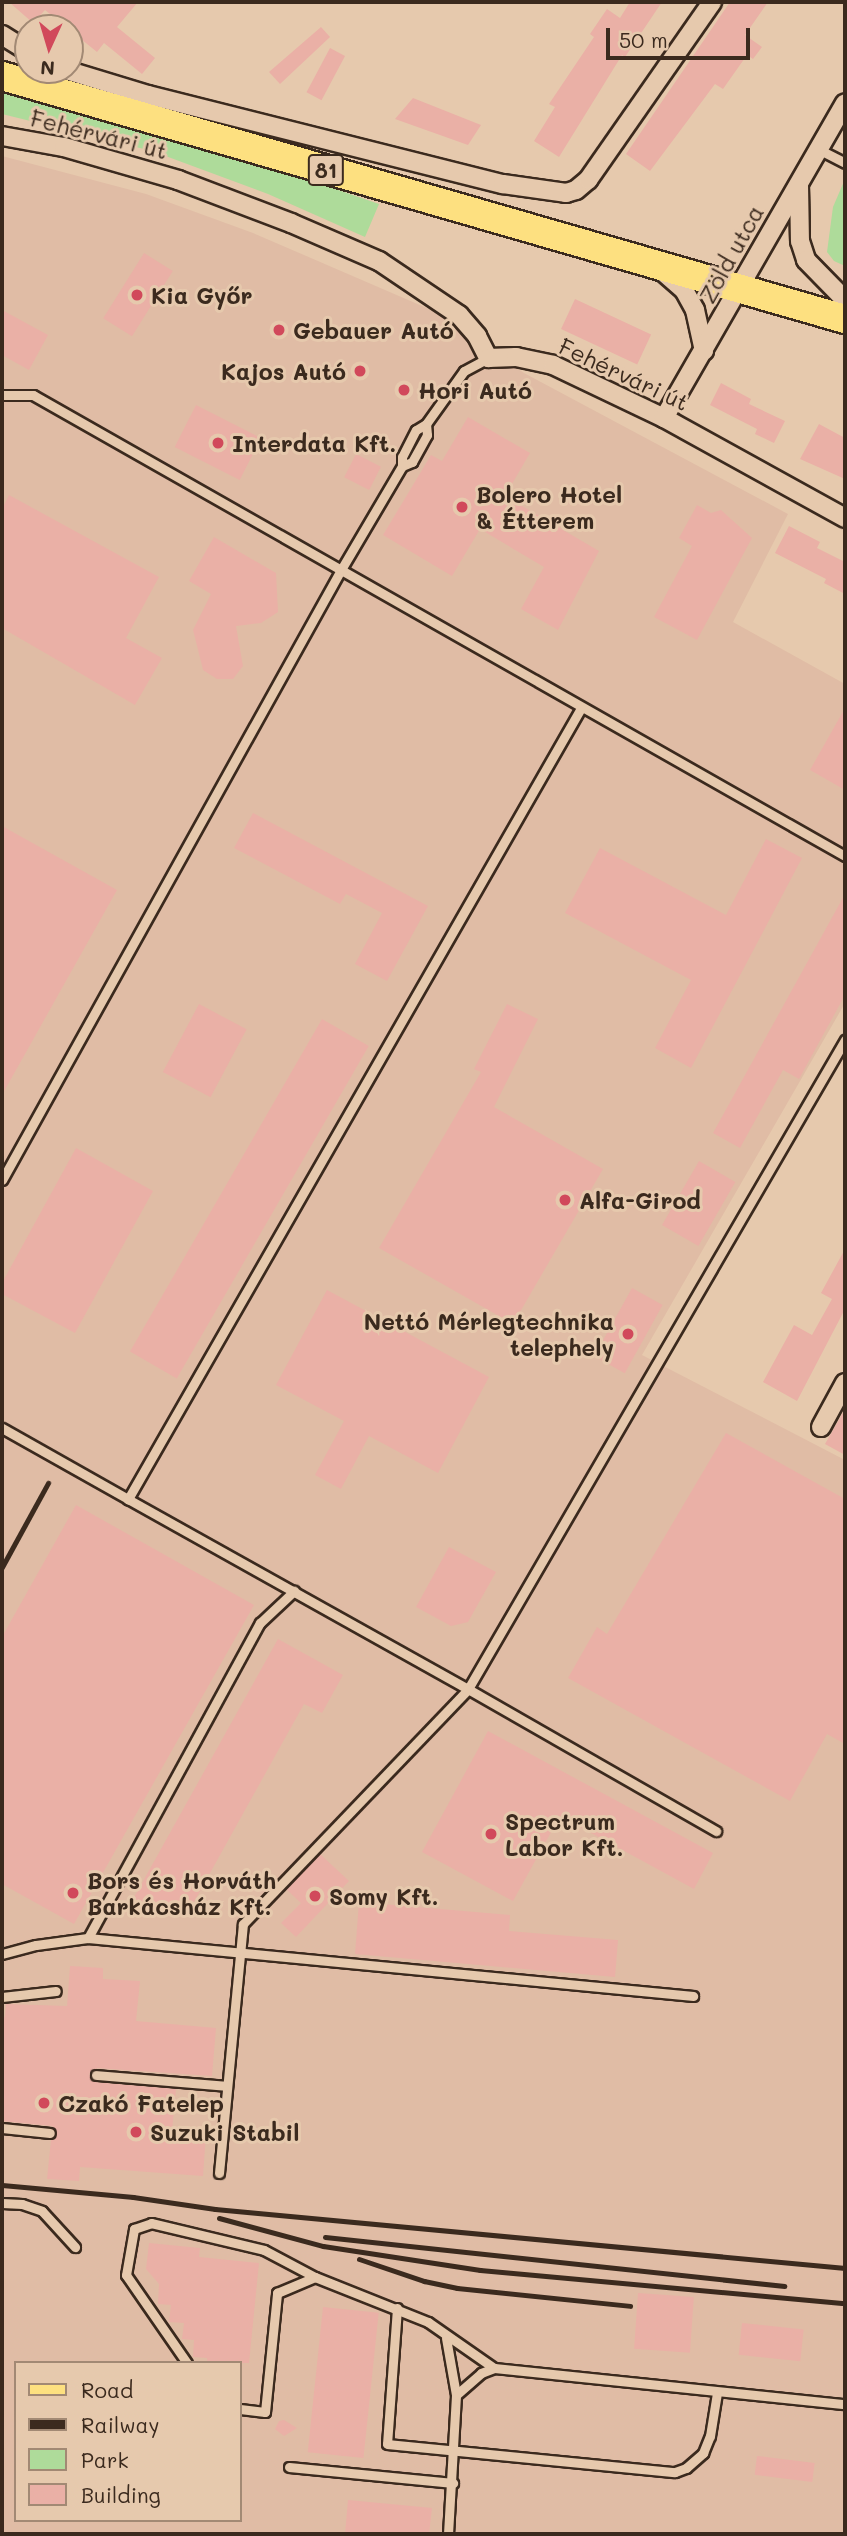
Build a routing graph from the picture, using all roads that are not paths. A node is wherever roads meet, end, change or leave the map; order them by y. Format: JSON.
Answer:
{"nodes":[{"id":1,"x":712,"y":2,"type":"edge"},
{"id":2,"x":84,"y":75,"type":"edge"},
{"id":3,"x":2,"y":76,"type":"edge"},
{"id":4,"x":845,"y":103,"type":"edge"},
{"id":5,"x":2,"y":136,"type":"edge"},
{"id":6,"x":818,"y":149,"type":"junction"},
{"id":7,"x":845,"y":163,"type":"edge"},
{"id":8,"x":799,"y":181,"type":"junction"},
{"id":9,"x":651,"y":261,"type":"junction"},
{"id":10,"x":742,"y":287,"type":"junction"},
{"id":11,"x":845,"y":300,"type":"edge"},
{"id":12,"x":845,"y":319,"type":"edge"},
{"id":13,"x":704,"y":351,"type":"junction"},
{"id":14,"x":488,"y":358,"type":"junction"},
{"id":15,"x":2,"y":395,"type":"edge"},
{"id":16,"x":664,"y":418,"type":"junction"},
{"id":17,"x":845,"y":518,"type":"edge"},
{"id":18,"x":342,"y":568,"type":"junction"},
{"id":19,"x":581,"y":708,"type":"junction"},
{"id":20,"x":845,"y":856,"type":"edge"},
{"id":21,"x":845,"y":1040,"type":"edge"},
{"id":22,"x":2,"y":1180,"type":"edge"},
{"id":23,"x":845,"y":1383,"type":"edge"},
{"id":24,"x":821,"y":1427,"type":"dead end"},
{"id":25,"x":2,"y":1428,"type":"edge"},
{"id":26,"x":128,"y":1499,"type":"junction"},
{"id":27,"x":294,"y":1591,"type":"junction"},
{"id":28,"x":468,"y":1689,"type":"junction"},
{"id":29,"x":716,"y":1831,"type":"dead end"},
{"id":30,"x":89,"y":1938,"type":"junction"},
{"id":31,"x":239,"y":1952,"type":"junction"},
{"id":32,"x":2,"y":1954,"type":"edge"},
{"id":33,"x":56,"y":1991,"type":"dead end"},
{"id":34,"x":692,"y":1996,"type":"dead end"},
{"id":35,"x":2,"y":1997,"type":"edge"},
{"id":36,"x":96,"y":2075,"type":"dead end"},
{"id":37,"x":227,"y":2086,"type":"junction"},
{"id":38,"x":2,"y":2128,"type":"edge"},
{"id":39,"x":50,"y":2133,"type":"dead end"},
{"id":40,"x":219,"y":2173,"type":"dead end"},
{"id":41,"x":2,"y":2203,"type":"edge"},
{"id":42,"x":75,"y":2247,"type":"dead end"},
{"id":43,"x":316,"y":2277,"type":"junction"},
{"id":44,"x":397,"y":2308,"type":"junction"},
{"id":45,"x":446,"y":2337,"type":"junction"},
{"id":46,"x":186,"y":2361,"type":"edge"},
{"id":47,"x":494,"y":2368,"type":"junction"},
{"id":48,"x":716,"y":2393,"type":"junction"},
{"id":49,"x":456,"y":2395,"type":"junction"},
{"id":50,"x":845,"y":2404,"type":"edge"},
{"id":51,"x":242,"y":2409,"type":"edge"},
{"id":52,"x":456,"y":2450,"type":"junction"},
{"id":53,"x":289,"y":2467,"type":"dead end"},
{"id":54,"x":453,"y":2483,"type":"junction"},
{"id":55,"x":448,"y":2534,"type":"edge"}],
"edges":[{"from":1,"to":2,"type":"street"},
{"from":3,"to":9,"type":"main road","number":"81"},
{"from":4,"to":6,"type":"street","name":"Zöld utca"},
{"from":5,"to":14,"type":"street","name":"Fehérvári út"},
{"from":6,"to":7,"type":"lane"},
{"from":6,"to":8,"type":"street","name":"Zöld utca"},
{"from":8,"to":10,"type":"street","name":"Zöld utca"},
{"from":8,"to":11,"type":"street","name":"Zöld utca"},
{"from":9,"to":10,"type":"main road","number":"81"},
{"from":9,"to":13,"type":"street","name":"Zöld utca"},
{"from":10,"to":12,"type":"main road","number":"81"},
{"from":10,"to":13,"type":"street","name":"Zöld utca"},
{"from":13,"to":16,"type":"street","name":"Zöld utca"},
{"from":14,"to":16,"type":"street","name":"Fehérvári út"},
{"from":14,"to":18,"type":"lane"},
{"from":15,"to":18,"type":"lane"},
{"from":16,"to":17,"type":"street","name":"Fehérvári út"},
{"from":18,"to":19,"type":"lane"},
{"from":18,"to":22,"type":"lane"},
{"from":19,"to":20,"type":"lane"},
{"from":19,"to":26,"type":"lane"},
{"from":21,"to":28,"type":"lane"},
{"from":23,"to":24,"type":"street"},
{"from":25,"to":26,"type":"lane"},
{"from":26,"to":27,"type":"lane"},
{"from":27,"to":28,"type":"lane"},
{"from":27,"to":30,"type":"lane"},
{"from":28,"to":29,"type":"lane"},
{"from":28,"to":31,"type":"lane"},
{"from":30,"to":31,"type":"lane"},
{"from":30,"to":32,"type":"lane"},
{"from":31,"to":34,"type":"lane"},
{"from":31,"to":37,"type":"lane"},
{"from":33,"to":35,"type":"lane"},
{"from":36,"to":37,"type":"lane"},
{"from":37,"to":40,"type":"lane"},
{"from":38,"to":39,"type":"lane"},
{"from":41,"to":42,"type":"lane"},
{"from":43,"to":44,"type":"lane"},
{"from":43,"to":46,"type":"lane"},
{"from":43,"to":51,"type":"lane"},
{"from":44,"to":45,"type":"lane"},
{"from":44,"to":52,"type":"lane"},
{"from":45,"to":47,"type":"lane"},
{"from":45,"to":49,"type":"lane"},
{"from":47,"to":48,"type":"lane"},
{"from":47,"to":49,"type":"lane"},
{"from":48,"to":50,"type":"lane"},
{"from":48,"to":52,"type":"lane"},
{"from":49,"to":52,"type":"lane"},
{"from":52,"to":54,"type":"lane"},
{"from":53,"to":54,"type":"lane"},
{"from":54,"to":55,"type":"lane"}]}
